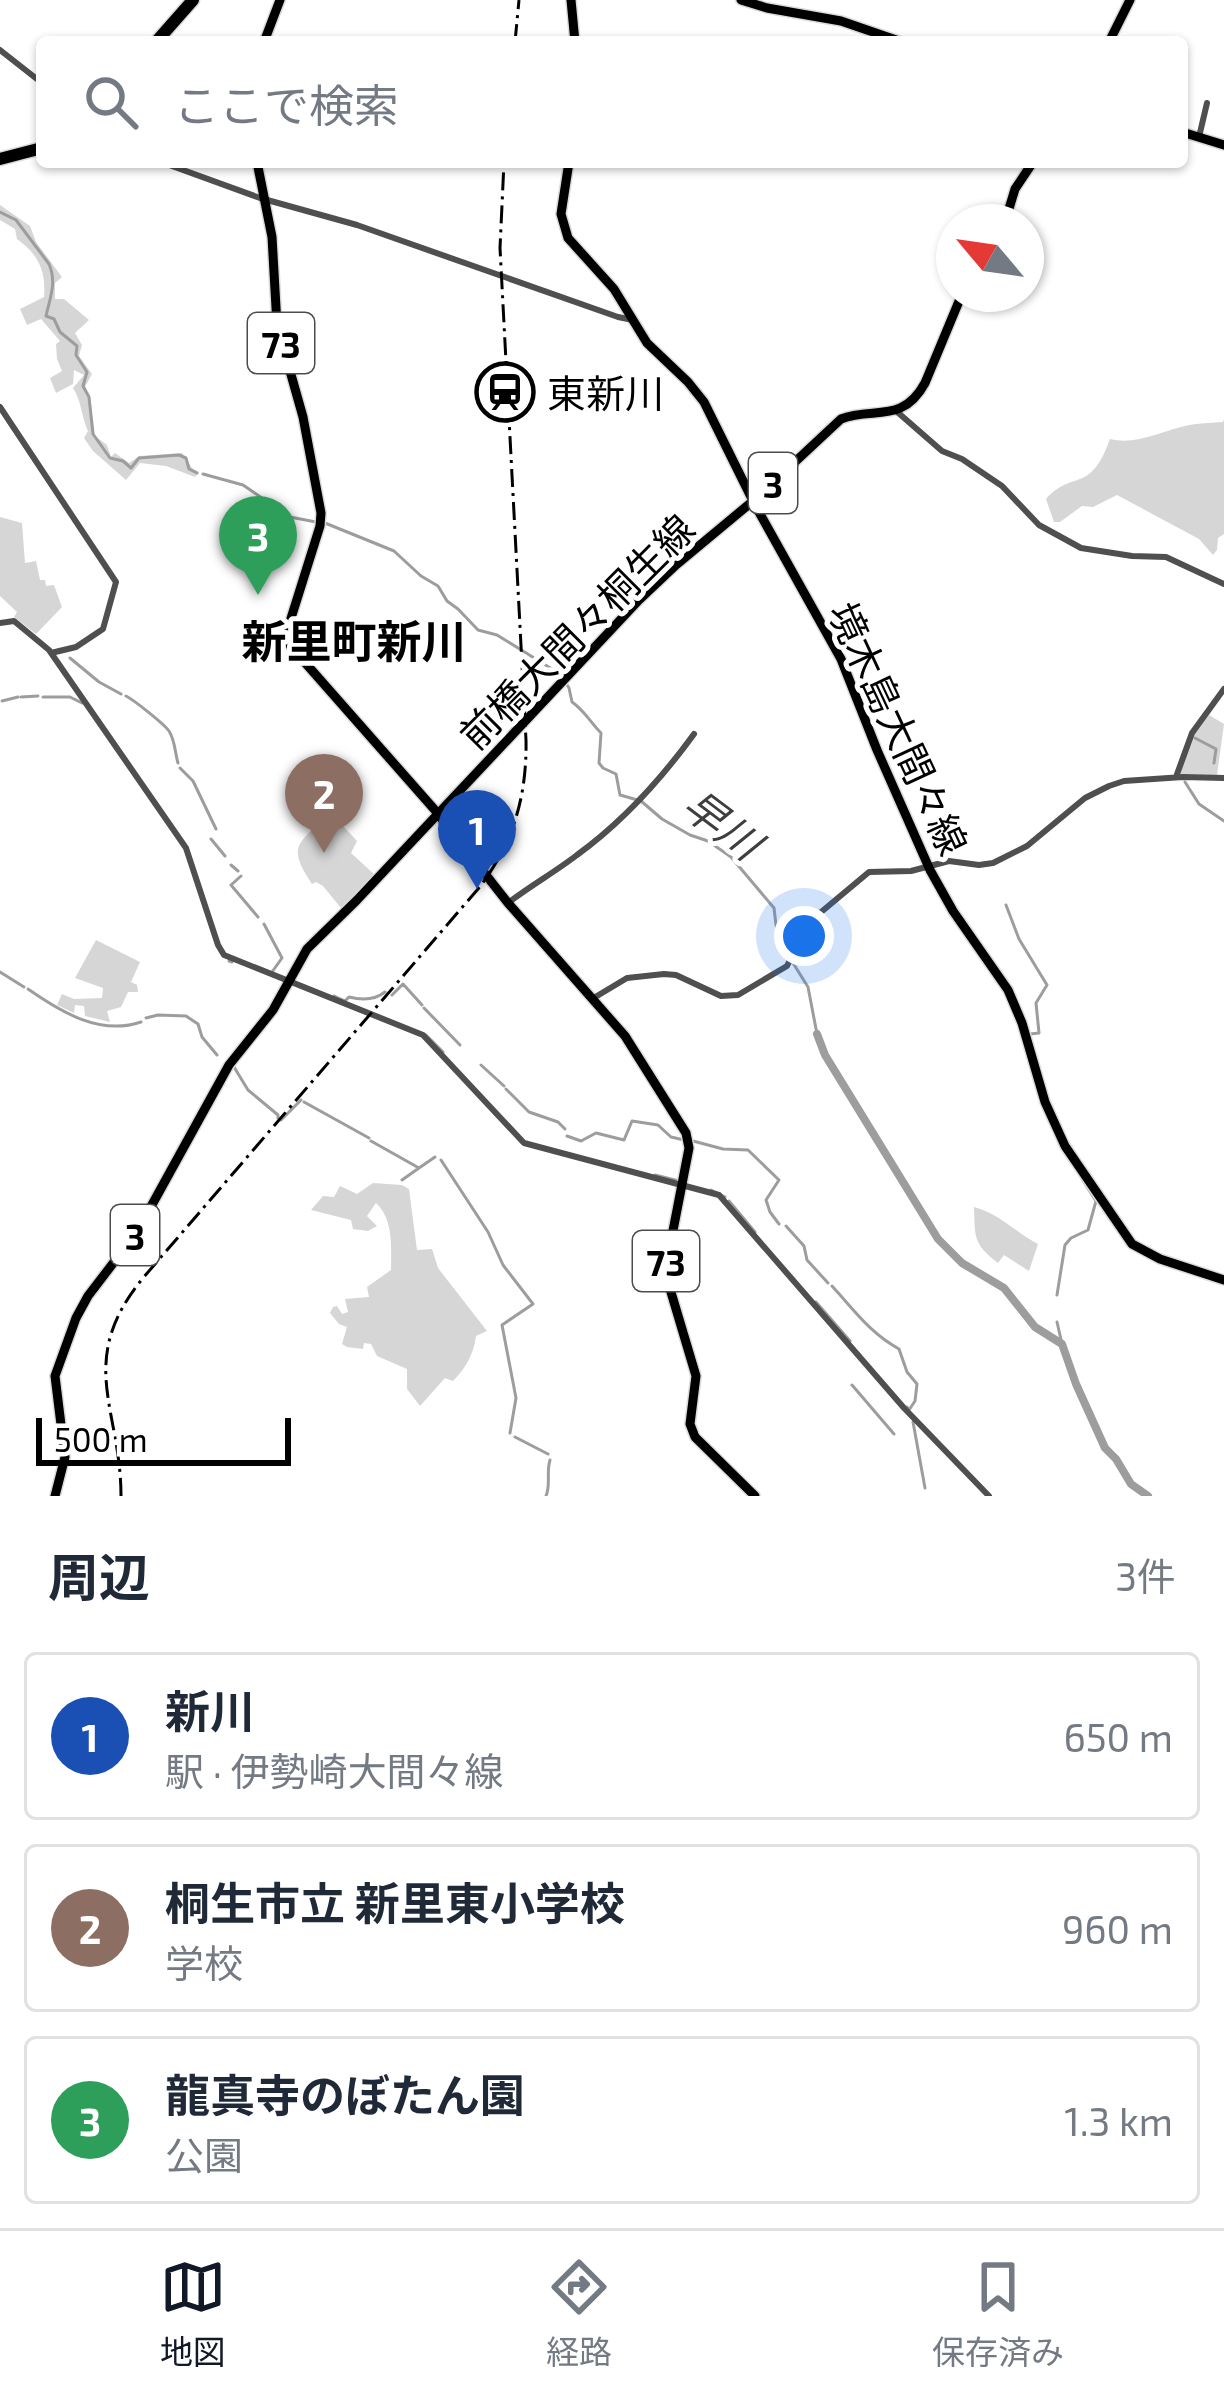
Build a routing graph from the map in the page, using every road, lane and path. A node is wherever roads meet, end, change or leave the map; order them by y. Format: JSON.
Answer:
{"nodes":[{"id":1,"x":193,"y":0,"type":"edge"},
{"id":2,"x":280,"y":0,"type":"edge"},
{"id":3,"x":571,"y":0,"type":"edge"},
{"id":4,"x":741,"y":0,"type":"edge"},
{"id":5,"x":1130,"y":0,"type":"edge"},
{"id":6,"x":161,"y":36,"type":"edge"},
{"id":7,"x":266,"y":36,"type":"edge"},
{"id":8,"x":574,"y":36,"type":"edge"},
{"id":9,"x":884,"y":36,"type":"edge"},
{"id":10,"x":1112,"y":36,"type":"edge"},
{"id":11,"x":0,"y":50,"type":"edge"},
{"id":12,"x":36,"y":77,"type":"edge"},
{"id":13,"x":1207,"y":103,"type":"dead end"},
{"id":14,"x":1188,"y":134,"type":"edge"},
{"id":15,"x":1199,"y":137,"type":"junction"},
{"id":16,"x":1224,"y":145,"type":"edge"},
{"id":17,"x":36,"y":150,"type":"edge"},
{"id":18,"x":0,"y":159,"type":"edge"},
{"id":19,"x":178,"y":168,"type":"edge"},
{"id":20,"x":258,"y":168,"type":"edge"},
{"id":21,"x":568,"y":168,"type":"edge"},
{"id":22,"x":1029,"y":168,"type":"edge"},
{"id":23,"x":264,"y":199,"type":"junction"},
{"id":24,"x":1010,"y":204,"type":"edge"},
{"id":25,"x":954,"y":312,"type":"edge"},
{"id":26,"x":633,"y":320,"type":"junction"},
{"id":27,"x":0,"y":407,"type":"edge"},
{"id":28,"x":895,"y":410,"type":"junction"},
{"id":29,"x":753,"y":501,"type":"junction"},
{"id":30,"x":1224,"y":584,"type":"edge"},
{"id":31,"x":0,"y":623,"type":"edge"},
{"id":32,"x":51,"y":653,"type":"junction"},
{"id":33,"x":1224,"y":689,"type":"edge"},
{"id":34,"x":694,"y":734,"type":"dead end"},
{"id":35,"x":1176,"y":778,"type":"junction"},
{"id":36,"x":1224,"y":778,"type":"edge"},
{"id":37,"x":438,"y":813,"type":"junction"},
{"id":38,"x":929,"y":867,"type":"junction"},
{"id":39,"x":508,"y":904,"type":"junction"},
{"id":40,"x":288,"y":982,"type":"junction"},
{"id":41,"x":592,"y":999,"type":"junction"},
{"id":42,"x":682,"y":1185,"type":"junction"},
{"id":43,"x":1224,"y":1280,"type":"edge"},
{"id":44,"x":55,"y":1496,"type":"edge"},
{"id":45,"x":755,"y":1496,"type":"edge"},
{"id":46,"x":988,"y":1496,"type":"edge"}],
"edges":[{"from":1,"to":6,"type":"highway"},
{"from":2,"to":7,"type":"main road"},
{"from":3,"to":8,"type":"main road"},
{"from":4,"to":9,"type":"main road"},
{"from":5,"to":10,"type":"main road"},
{"from":11,"to":12,"type":"street"},
{"from":13,"to":15,"type":"street"},
{"from":14,"to":15,"type":"main road"},
{"from":15,"to":16,"type":"main road"},
{"from":17,"to":18,"type":"highway"},
{"from":19,"to":23,"type":"street"},
{"from":20,"to":23,"type":"main road","number":"73"},
{"from":21,"to":26,"type":"main road","name":"境木島大間々線"},
{"from":22,"to":24,"type":"main road"},
{"from":23,"to":26,"type":"street"},
{"from":23,"to":37,"type":"main road","number":"73"},
{"from":25,"to":28,"type":"main road"},
{"from":26,"to":29,"type":"main road","name":"境木島大間々線"},
{"from":27,"to":32,"type":"street"},
{"from":28,"to":29,"type":"main road","name":"前橋大間々桐生線","number":"3"},
{"from":28,"to":30,"type":"street"},
{"from":29,"to":37,"type":"main road","name":"前橋大間々桐生線","number":"3"},
{"from":29,"to":38,"type":"main road","name":"境木島大間々線"},
{"from":31,"to":32,"type":"street"},
{"from":32,"to":40,"type":"street"},
{"from":33,"to":35,"type":"street"},
{"from":34,"to":39,"type":"street"},
{"from":35,"to":36,"type":"street"},
{"from":35,"to":38,"type":"street"},
{"from":37,"to":39,"type":"main road","number":"73"},
{"from":37,"to":40,"type":"main road","name":"前橋大間々桐生線","number":"3"},
{"from":38,"to":41,"type":"street"},
{"from":38,"to":43,"type":"main road","name":"境木島大間々線"},
{"from":39,"to":41,"type":"main road","number":"73"},
{"from":40,"to":42,"type":"street"},
{"from":40,"to":44,"type":"main road","name":"前橋大間々桐生線","number":"3"},
{"from":41,"to":42,"type":"main road","number":"73"},
{"from":42,"to":45,"type":"main road","number":"73"},
{"from":42,"to":46,"type":"street"}]}
